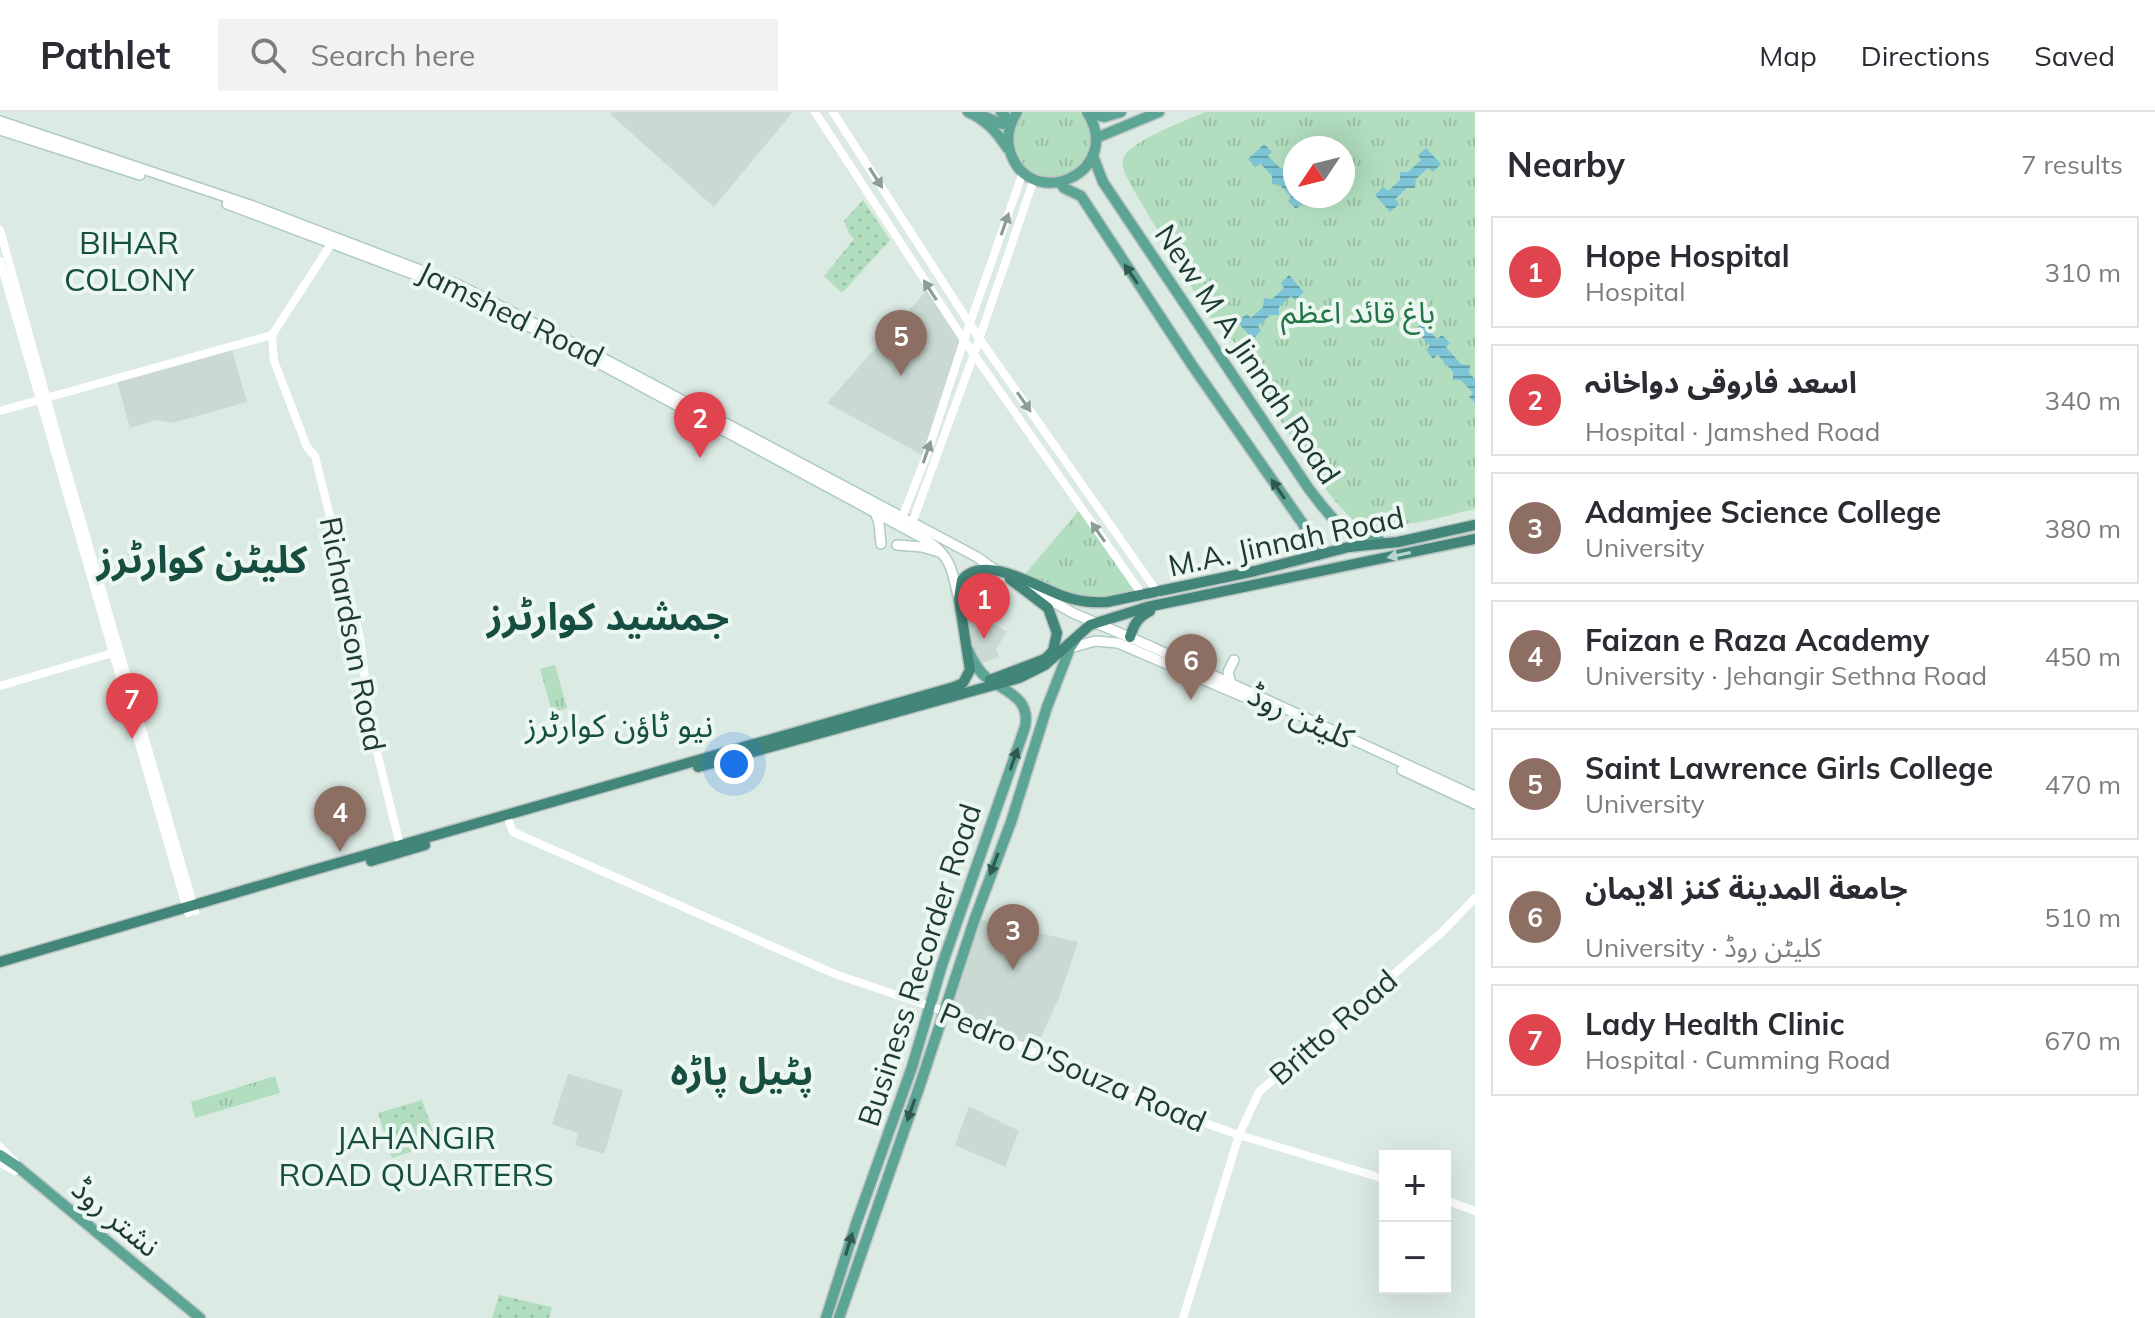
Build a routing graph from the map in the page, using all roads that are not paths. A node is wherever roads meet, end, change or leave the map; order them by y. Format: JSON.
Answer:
{"nodes":[{"id":1,"x":815,"y":112,"type":"edge"},
{"id":2,"x":833,"y":112,"type":"edge"},
{"id":3,"x":1001,"y":112,"type":"edge"},
{"id":4,"x":1017,"y":112,"type":"edge"},
{"id":5,"x":1121,"y":112,"type":"edge"},
{"id":6,"x":1159,"y":112,"type":"edge"},
{"id":7,"x":1088,"y":113,"type":"edge"},
{"id":8,"x":972,"y":114,"type":"edge"},
{"id":9,"x":0,"y":121,"type":"edge"},
{"id":10,"x":0,"y":130,"type":"edge"},
{"id":11,"x":1096,"y":138,"type":"junction"},
{"id":12,"x":1010,"y":153,"type":"junction"},
{"id":13,"x":1093,"y":156,"type":"junction"},
{"id":14,"x":1023,"y":172,"type":"junction"},
{"id":15,"x":1034,"y":179,"type":"junction"},
{"id":16,"x":1060,"y":182,"type":"junction"},
{"id":17,"x":0,"y":230,"type":"edge"},
{"id":18,"x":335,"y":241,"type":"junction"},
{"id":19,"x":0,"y":261,"type":"edge"},
{"id":20,"x":970,"y":324,"type":"junction"},
{"id":21,"x":272,"y":335,"type":"junction"},
{"id":22,"x":979,"y":338,"type":"junction"},
{"id":23,"x":964,"y":340,"type":"junction"},
{"id":24,"x":974,"y":354,"type":"junction"},
{"id":25,"x":43,"y":398,"type":"junction"},
{"id":26,"x":0,"y":411,"type":"edge"},
{"id":27,"x":875,"y":512,"type":"junction"},
{"id":28,"x":900,"y":521,"type":"junction"},
{"id":29,"x":1475,"y":525,"type":"edge"},
{"id":30,"x":910,"y":526,"type":"junction"},
{"id":31,"x":1349,"y":533,"type":"junction"},
{"id":32,"x":1475,"y":539,"type":"edge"},
{"id":33,"x":1394,"y":542,"type":"junction"},
{"id":34,"x":881,"y":544,"type":"dead end"},
{"id":35,"x":897,"y":545,"type":"dead end"},
{"id":36,"x":1359,"y":553,"type":"junction"},
{"id":37,"x":945,"y":555,"type":"junction"},
{"id":38,"x":1318,"y":555,"type":"junction"},
{"id":39,"x":997,"y":571,"type":"junction"},
{"id":40,"x":1158,"y":593,"type":"junction"},
{"id":41,"x":1143,"y":596,"type":"junction"},
{"id":42,"x":959,"y":599,"type":"junction"},
{"id":43,"x":1166,"y":603,"type":"junction"},
{"id":44,"x":1097,"y":622,"type":"junction"},
{"id":45,"x":1080,"y":634,"type":"junction"},
{"id":46,"x":1130,"y":637,"type":"junction"},
{"id":47,"x":967,"y":647,"type":"junction"},
{"id":48,"x":1070,"y":648,"type":"junction"},
{"id":49,"x":116,"y":652,"type":"junction"},
{"id":50,"x":1057,"y":653,"type":"junction"},
{"id":51,"x":1234,"y":660,"type":"dead end"},
{"id":52,"x":1028,"y":671,"type":"junction"},
{"id":53,"x":994,"y":682,"type":"junction"},
{"id":54,"x":1231,"y":684,"type":"junction"},
{"id":55,"x":0,"y":686,"type":"edge"},
{"id":56,"x":956,"y":691,"type":"junction"},
{"id":57,"x":1475,"y":796,"type":"edge"},
{"id":58,"x":1475,"y":804,"type":"edge"},
{"id":59,"x":509,"y":821,"type":"junction"},
{"id":60,"x":400,"y":845,"type":"junction"},
{"id":61,"x":1475,"y":898,"type":"edge"},
{"id":62,"x":191,"y":909,"type":"junction"},
{"id":63,"x":0,"y":962,"type":"edge"},
{"id":64,"x":0,"y":968,"type":"edge"},
{"id":65,"x":930,"y":1007,"type":"junction"},
{"id":66,"x":944,"y":1011,"type":"junction"},
{"id":67,"x":1239,"y":1135,"type":"junction"},
{"id":68,"x":0,"y":1147,"type":"edge"},
{"id":69,"x":0,"y":1156,"type":"edge"},
{"id":70,"x":0,"y":1163,"type":"edge"},
{"id":71,"x":16,"y":1167,"type":"junction"},
{"id":72,"x":1379,"y":1177,"type":"edge"},
{"id":73,"x":1451,"y":1202,"type":"edge"},
{"id":74,"x":1475,"y":1211,"type":"edge"},
{"id":75,"x":191,"y":1318,"type":"edge"},
{"id":76,"x":200,"y":1318,"type":"edge"},
{"id":77,"x":826,"y":1318,"type":"edge"},
{"id":78,"x":839,"y":1318,"type":"edge"},
{"id":79,"x":1183,"y":1318,"type":"edge"}],
"edges":[{"from":23,"to":1,"type":"street","one_way":true},
{"from":2,"to":20,"type":"street","one_way":true},
{"from":3,"to":8,"type":"main road"},
{"from":4,"to":12,"type":"main road"},
{"from":5,"to":7,"type":"main road"},
{"from":6,"to":11,"type":"main road"},
{"from":7,"to":11,"type":"main road"},
{"from":8,"to":12,"type":"main road"},
{"from":9,"to":18,"type":"main road","name":"Jamshed Road"},
{"from":10,"to":18,"type":"main road","name":"Jamshed Road"},
{"from":11,"to":13,"type":"main road"},
{"from":12,"to":14,"type":"main road"},
{"from":13,"to":16,"type":"main road"},
{"from":13,"to":31,"type":"main road","name":"New M A Jinnah Road"},
{"from":14,"to":15,"type":"main road"},
{"from":20,"to":14,"type":"street","one_way":true},
{"from":15,"to":16,"type":"main road"},
{"from":15,"to":22,"type":"street"},
{"from":38,"to":16,"type":"main road","name":"New M A Jinnah Road","one_way":true},
{"from":17,"to":25,"type":"street"},
{"from":18,"to":21,"type":"street"},
{"from":18,"to":27,"type":"main road","name":"Jamshed Road"},
{"from":18,"to":28,"type":"main road","name":"Jamshed Road"},
{"from":19,"to":25,"type":"street"},
{"from":20,"to":22,"type":"street"},
{"from":20,"to":23,"type":"street"},
{"from":21,"to":25,"type":"street"},
{"from":21,"to":60,"type":"street","name":"Richardson Road"},
{"from":22,"to":24,"type":"street"},
{"from":22,"to":40,"type":"street","one_way":true},
{"from":23,"to":24,"type":"street"},
{"from":28,"to":23,"type":"street","one_way":true},
{"from":24,"to":30,"type":"street"},
{"from":41,"to":24,"type":"street","one_way":true},
{"from":25,"to":26,"type":"street"},
{"from":25,"to":49,"type":"street"},
{"from":27,"to":28,"type":"main road","name":"Jamshed Road"},
{"from":27,"to":34,"type":"main road"},
{"from":28,"to":30,"type":"main road","name":"Jamshed Road"},
{"from":29,"to":33,"type":"highway","name":"M.A. Jinnah Road"},
{"from":30,"to":37,"type":"main road","name":"Jamshed Road"},
{"from":30,"to":39,"type":"main road","name":"Jamshed Road"},
{"from":31,"to":33,"type":"main road"},
{"from":31,"to":36,"type":"main road","name":"New M A Jinnah Road"},
{"from":32,"to":36,"type":"highway","name":"M.A. Jinnah Road","one_way":true},
{"from":33,"to":36,"type":"highway","name":"M.A. Jinnah Road"},
{"from":35,"to":37,"type":"main road"},
{"from":36,"to":38,"type":"highway","name":"M.A. Jinnah Road"},
{"from":36,"to":43,"type":"highway","name":"M.A. Jinnah Road"},
{"from":37,"to":42,"type":"main road"},
{"from":38,"to":40,"type":"highway","name":"M.A. Jinnah Road"},
{"from":39,"to":41,"type":"highway","name":"M.A. Jinnah Road"},
{"from":39,"to":42,"type":"highway"},
{"from":39,"to":44,"type":"main road","name":"کلیٹن روڈ"},
{"from":39,"to":52,"type":"highway"},
{"from":40,"to":41,"type":"highway","name":"M.A. Jinnah Road"},
{"from":42,"to":47,"type":"highway"},
{"from":43,"to":44,"type":"highway","name":"M.A. Jinnah Road"},
{"from":43,"to":46,"type":"highway"},
{"from":44,"to":45,"type":"highway","name":"M.A. Jinnah Road"},
{"from":44,"to":46,"type":"main road","name":"کلیٹن روڈ"},
{"from":45,"to":48,"type":"main road","name":"Business Recorder Road"},
{"from":45,"to":50,"type":"highway","name":"M.A. Jinnah Road"},
{"from":46,"to":54,"type":"main road","name":"کلیٹن روڈ"},
{"from":47,"to":53,"type":"main road","name":"Business Recorder Road"},
{"from":47,"to":56,"type":"highway"},
{"from":48,"to":50,"type":"main road","name":"کلیٹن روڈ"},
{"from":48,"to":58,"type":"main road","name":"کلیٹن روڈ"},
{"from":48,"to":66,"type":"main road","name":"Business Recorder Road","one_way":true},
{"from":49,"to":55,"type":"street"},
{"from":49,"to":62,"type":"street"},
{"from":50,"to":52,"type":"highway","name":"M.A. Jinnah Road"},
{"from":51,"to":54,"type":"main road"},
{"from":52,"to":53,"type":"highway"},
{"from":53,"to":56,"type":"highway"},
{"from":65,"to":53,"type":"main road","name":"Business Recorder Road","one_way":true},
{"from":54,"to":57,"type":"main road","name":"کلیٹن روڈ"},
{"from":56,"to":59,"type":"highway"},
{"from":56,"to":60,"type":"highway"},
{"from":59,"to":62,"type":"highway"},
{"from":59,"to":65,"type":"street","name":"Pedro D'Souza Road"},
{"from":60,"to":62,"type":"highway"},
{"from":61,"to":67,"type":"street","name":"Britto Road"},
{"from":62,"to":63,"type":"highway"},
{"from":62,"to":64,"type":"highway"},
{"from":65,"to":66,"type":"street","name":"Pedro D'Souza Road"},
{"from":77,"to":65,"type":"main road","name":"Business Recorder Road","one_way":true},
{"from":66,"to":67,"type":"street","name":"Pedro D'Souza Road"},
{"from":66,"to":78,"type":"main road","name":"Business Recorder Road","one_way":true},
{"from":67,"to":72,"type":"street","name":"Pedro D'Souza Road"},
{"from":67,"to":79,"type":"street","name":"Britto Road"},
{"from":68,"to":71,"type":"street","name":"نشتر روڈ"},
{"from":69,"to":71,"type":"main road","name":"نشتر روڈ"},
{"from":70,"to":71,"type":"street","name":"نشتر روڈ"},
{"from":71,"to":75,"type":"main road","name":"نشتر روڈ"},
{"from":71,"to":76,"type":"main road","name":"نشتر روڈ"},
{"from":73,"to":74,"type":"street"}]}
